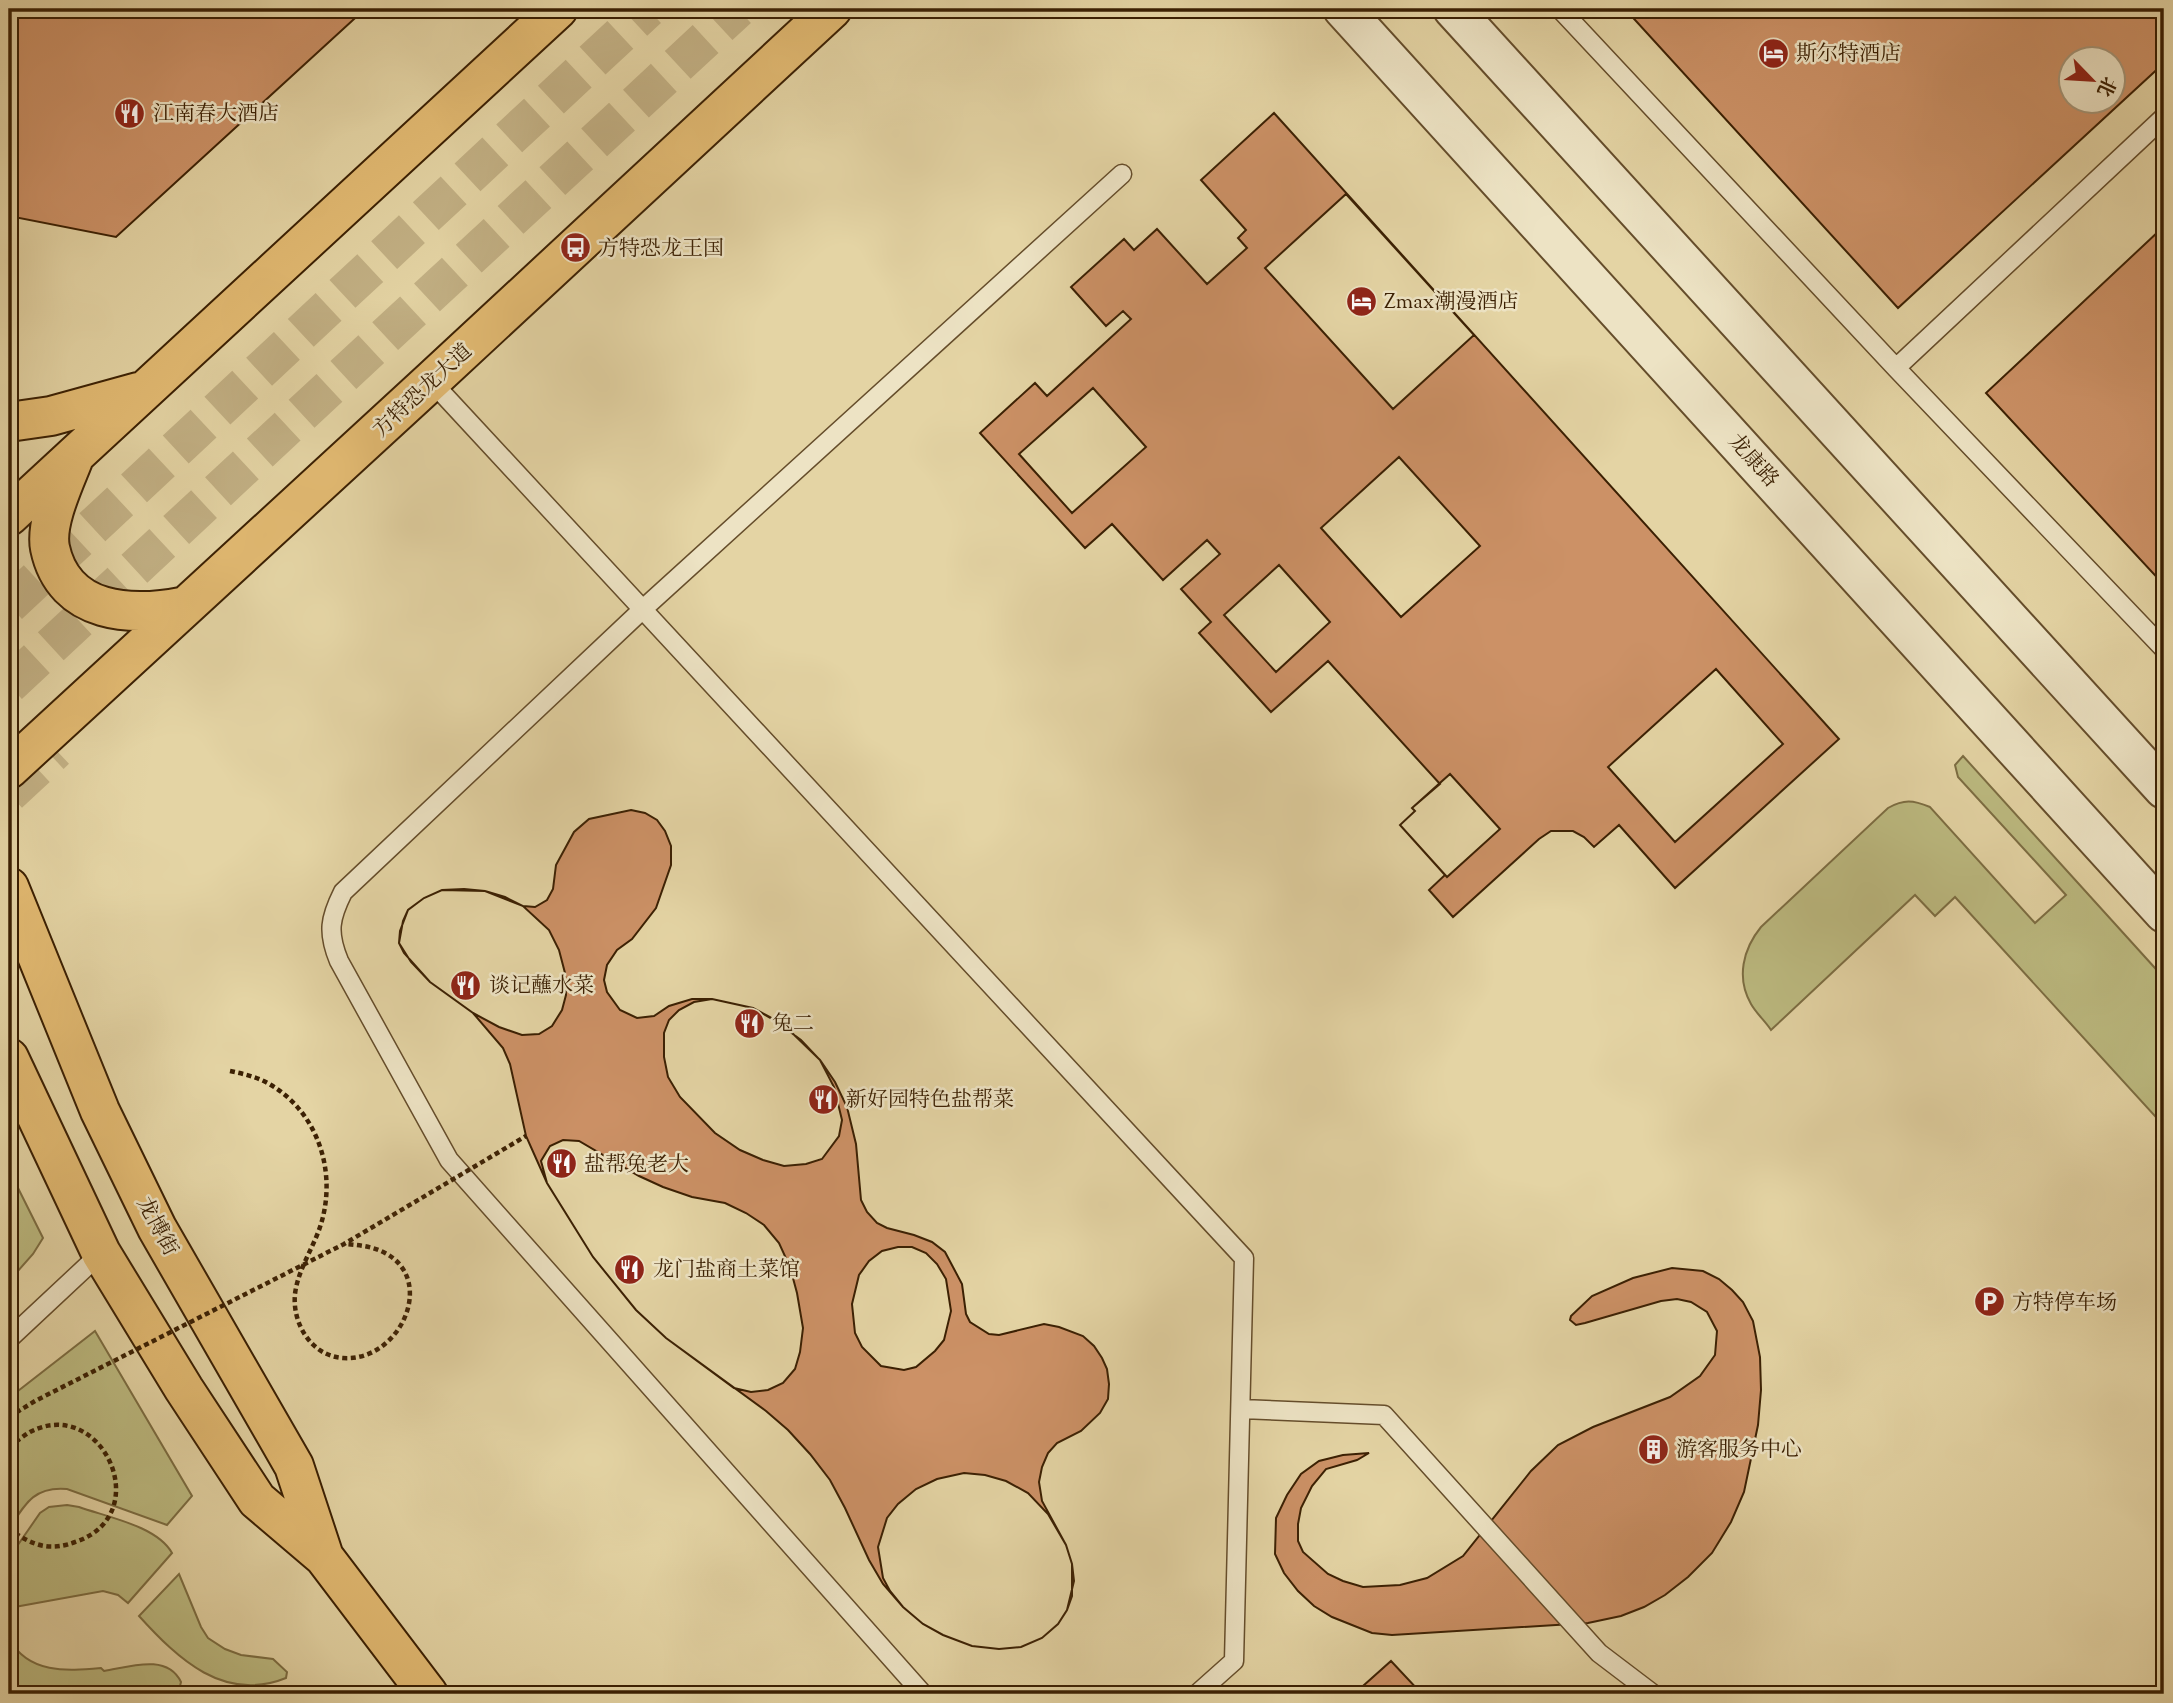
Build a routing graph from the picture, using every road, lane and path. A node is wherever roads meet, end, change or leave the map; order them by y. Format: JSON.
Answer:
{"nodes":[{"id":1,"x":558,"y":9,"type":"edge"},
{"id":2,"x":832,"y":9,"type":"edge"},
{"id":3,"x":1343,"y":9,"type":"edge"},
{"id":4,"x":1453,"y":9,"type":"edge"},
{"id":5,"x":1560,"y":9,"type":"edge"},
{"id":6,"x":2164,"y":117,"type":"edge"},
{"id":7,"x":1122,"y":174,"type":"dead end"},
{"id":8,"x":1896,"y":368,"type":"junction"},
{"id":9,"x":431,"y":382,"type":"junction"},
{"id":10,"x":143,"y":390,"type":"junction"},
{"id":11,"x":9,"y":422,"type":"edge"},
{"id":12,"x":75,"y":454,"type":"junction"},
{"id":13,"x":9,"y":516,"type":"edge"},
{"id":14,"x":186,"y":606,"type":"junction"},
{"id":15,"x":643,"y":609,"type":"junction"},
{"id":16,"x":2164,"y":649,"type":"edge"},
{"id":17,"x":9,"y":769,"type":"edge"},
{"id":18,"x":2164,"y":789,"type":"edge"},
{"id":19,"x":9,"y":887,"type":"edge"},
{"id":20,"x":2164,"y":913,"type":"edge"},
{"id":21,"x":9,"y":1058,"type":"edge"},
{"id":22,"x":230,"y":1071,"type":"dead end"},
{"id":23,"x":526,"y":1136,"type":"dead end"},
{"id":24,"x":344,"y":1244,"type":"junction"},
{"id":25,"x":101,"y":1253,"type":"junction"},
{"id":26,"x":9,"y":1339,"type":"edge"},
{"id":27,"x":1242,"y":1409,"type":"junction"},
{"id":28,"x":9,"y":1417,"type":"edge"},
{"id":29,"x":9,"y":1447,"type":"edge"},
{"id":30,"x":9,"y":1529,"type":"edge"},
{"id":31,"x":324,"y":1557,"type":"junction"},
{"id":32,"x":428,"y":1694,"type":"edge"},
{"id":33,"x":923,"y":1694,"type":"edge"},
{"id":34,"x":1196,"y":1694,"type":"edge"},
{"id":35,"x":1653,"y":1694,"type":"edge"}],
"edges":[{"from":1,"to":10,"type":"main road"},
{"from":2,"to":9,"type":"main road","name":"方特恐龙大道"},
{"from":3,"to":20,"type":"street","name":"龙康路"},
{"from":4,"to":18,"type":"street"},
{"from":5,"to":8,"type":"lane"},
{"from":6,"to":8,"type":"lane"},
{"from":7,"to":15,"type":"lane"},
{"from":8,"to":16,"type":"lane"},
{"from":9,"to":14,"type":"main road","name":"方特恐龙大道"},
{"from":9,"to":15,"type":"lane"},
{"from":10,"to":11,"type":"main road"},
{"from":10,"to":12,"type":"main road"},
{"from":12,"to":13,"type":"main road"},
{"from":12,"to":14,"type":"main road"},
{"from":14,"to":17,"type":"main road","name":"方特恐龙大道"},
{"from":15,"to":27,"type":"lane"},
{"from":15,"to":33,"type":"lane"},
{"from":19,"to":31,"type":"main road","name":"龙博街"},
{"from":21,"to":25,"type":"main road","name":"龙博街"},
{"from":22,"to":24,"type":"path","bridge":true},
{"from":23,"to":24,"type":"path","bridge":true},
{"from":24,"to":28,"type":"path","bridge":true},
{"from":25,"to":26,"type":"lane"},
{"from":25,"to":31,"type":"main road","name":"龙博街"},
{"from":27,"to":34,"type":"lane"},
{"from":27,"to":35,"type":"lane"},
{"from":29,"to":30,"type":"path"},
{"from":31,"to":32,"type":"main road","name":"龙博街"}]}
